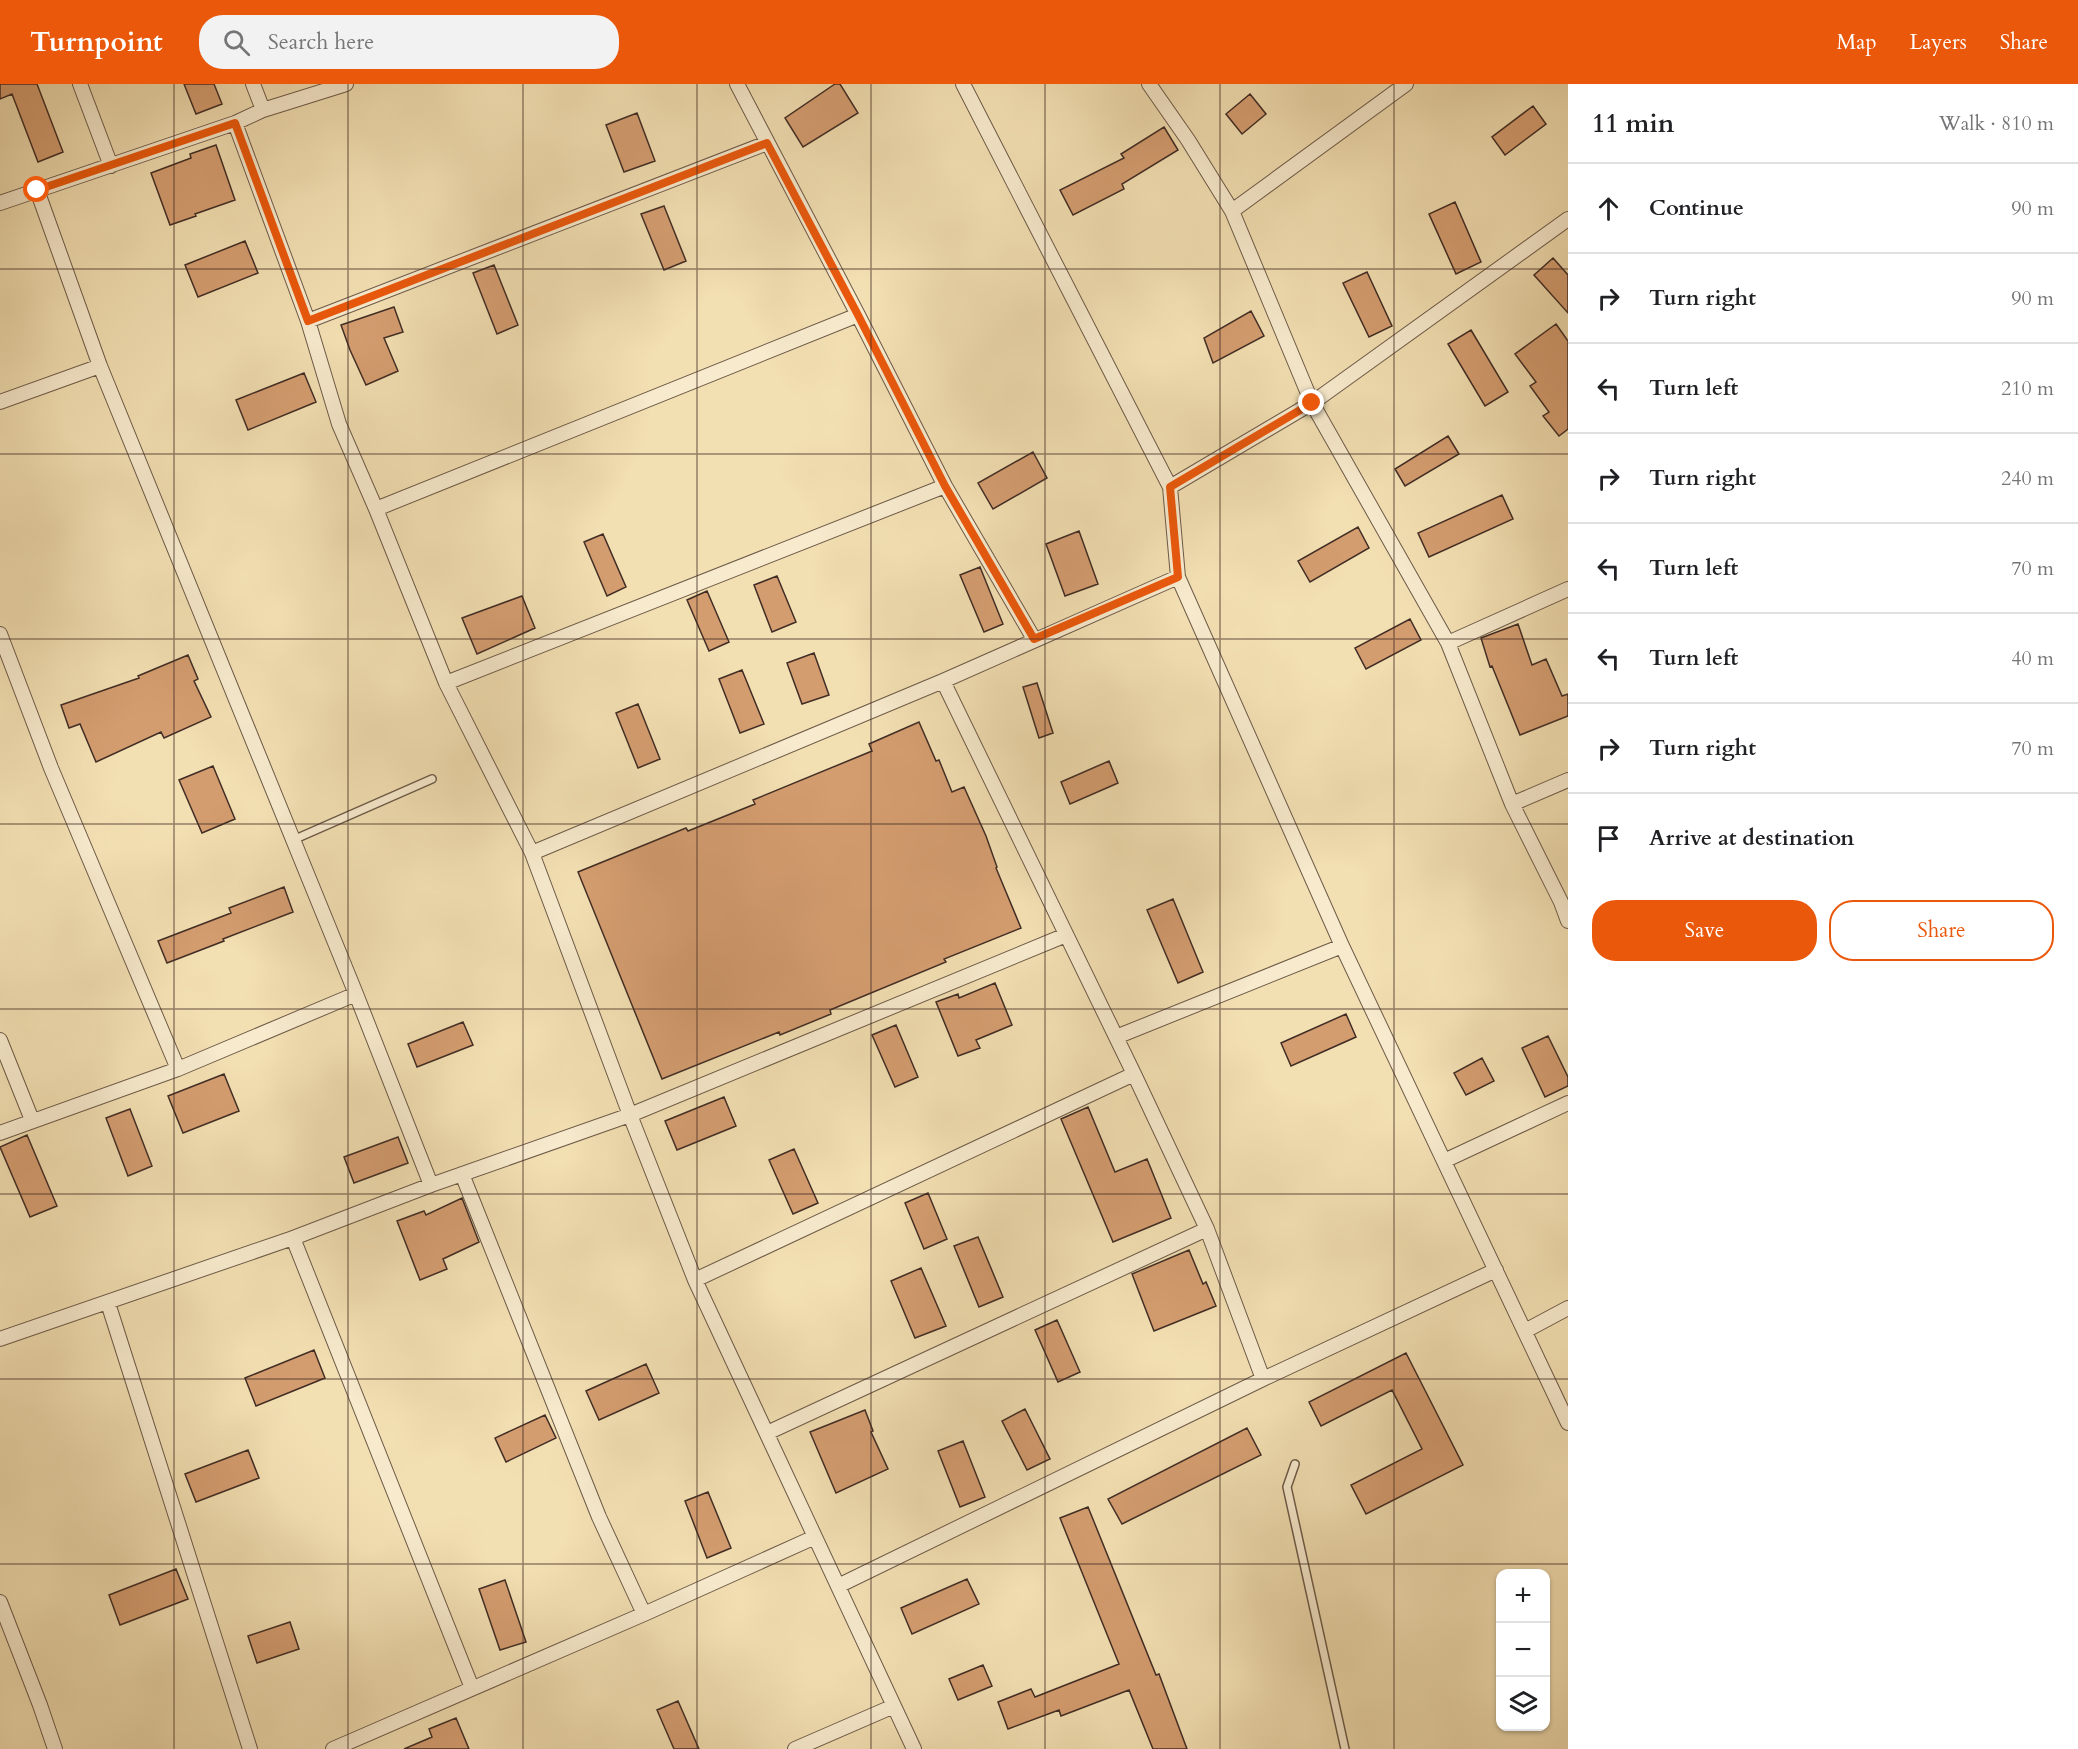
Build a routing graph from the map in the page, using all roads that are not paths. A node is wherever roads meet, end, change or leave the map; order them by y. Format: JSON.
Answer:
{"nodes":[{"id":1,"x":80,"y":84,"type":"edge"},
{"id":2,"x":253,"y":84,"type":"edge"},
{"id":3,"x":346,"y":84,"type":"edge"},
{"id":4,"x":736,"y":84,"type":"edge"},
{"id":5,"x":963,"y":84,"type":"edge"},
{"id":6,"x":1149,"y":84,"type":"edge"},
{"id":7,"x":1406,"y":84,"type":"edge"},
{"id":8,"x":1387,"y":89,"type":"edge"},
{"id":9,"x":263,"y":110,"type":"junction"},
{"id":10,"x":235,"y":123,"type":"junction"},
{"id":11,"x":767,"y":143,"type":"junction"},
{"id":12,"x":111,"y":166,"type":"junction"},
{"id":13,"x":37,"y":190,"type":"junction"},
{"id":14,"x":0,"y":203,"type":"edge"},
{"id":15,"x":1232,"y":211,"type":"junction"},
{"id":16,"x":1568,"y":219,"type":"edge"},
{"id":17,"x":858,"y":315,"type":"junction"},
{"id":18,"x":308,"y":321,"type":"junction"},
{"id":19,"x":100,"y":366,"type":"junction"},
{"id":20,"x":0,"y":402,"type":"edge"},
{"id":21,"x":1312,"y":403,"type":"junction"},
{"id":22,"x":945,"y":486,"type":"junction"},
{"id":23,"x":1170,"y":487,"type":"junction"},
{"id":24,"x":376,"y":509,"type":"junction"},
{"id":25,"x":1178,"y":577,"type":"junction"},
{"id":26,"x":1568,"y":589,"type":"edge"},
{"id":27,"x":0,"y":634,"type":"edge"},
{"id":28,"x":1034,"y":639,"type":"junction"},
{"id":29,"x":1448,"y":643,"type":"junction"},
{"id":30,"x":943,"y":681,"type":"junction"},
{"id":31,"x":446,"y":683,"type":"junction"},
{"id":32,"x":432,"y":780,"type":"dead end"},
{"id":33,"x":1568,"y":780,"type":"edge"},
{"id":34,"x":1512,"y":804,"type":"junction"},
{"id":35,"x":293,"y":840,"type":"junction"},
{"id":36,"x":532,"y":853,"type":"junction"},
{"id":37,"x":1564,"y":900,"type":"edge"},
{"id":38,"x":1568,"y":921,"type":"edge"},
{"id":39,"x":1066,"y":934,"type":"junction"},
{"id":40,"x":1342,"y":946,"type":"junction"},
{"id":41,"x":356,"y":994,"type":"junction"},
{"id":42,"x":1116,"y":1037,"type":"junction"},
{"id":43,"x":0,"y":1040,"type":"edge"},
{"id":44,"x":178,"y":1069,"type":"junction"},
{"id":45,"x":1134,"y":1074,"type":"junction"},
{"id":46,"x":1568,"y":1103,"type":"edge"},
{"id":47,"x":630,"y":1114,"type":"junction"},
{"id":48,"x":32,"y":1120,"type":"junction"},
{"id":49,"x":0,"y":1133,"type":"edge"},
{"id":50,"x":1444,"y":1161,"type":"junction"},
{"id":51,"x":462,"y":1174,"type":"junction"},
{"id":52,"x":431,"y":1185,"type":"junction"},
{"id":53,"x":1207,"y":1229,"type":"junction"},
{"id":54,"x":293,"y":1238,"type":"junction"},
{"id":55,"x":1496,"y":1270,"type":"junction"},
{"id":56,"x":695,"y":1280,"type":"junction"},
{"id":57,"x":108,"y":1303,"type":"junction"},
{"id":58,"x":1568,"y":1308,"type":"edge"},
{"id":59,"x":1525,"y":1331,"type":"junction"},
{"id":60,"x":0,"y":1339,"type":"edge"},
{"id":61,"x":1263,"y":1379,"type":"junction"},
{"id":62,"x":1568,"y":1423,"type":"edge"},
{"id":63,"x":767,"y":1433,"type":"junction"},
{"id":64,"x":1295,"y":1464,"type":"dead end"},
{"id":65,"x":815,"y":1537,"type":"junction"},
{"id":66,"x":838,"y":1586,"type":"junction"},
{"id":67,"x":0,"y":1602,"type":"edge"},
{"id":68,"x":644,"y":1614,"type":"junction"},
{"id":69,"x":472,"y":1688,"type":"junction"},
{"id":70,"x":894,"y":1706,"type":"junction"},
{"id":71,"x":55,"y":1749,"type":"edge"},
{"id":72,"x":250,"y":1749,"type":"edge"},
{"id":73,"x":333,"y":1749,"type":"edge"},
{"id":74,"x":795,"y":1749,"type":"edge"},
{"id":75,"x":914,"y":1749,"type":"edge"},
{"id":76,"x":1345,"y":1749,"type":"edge"}],
"edges":[{"from":1,"to":12,"type":"street"},
{"from":2,"to":9,"type":"street"},
{"from":3,"to":9,"type":"street"},
{"from":4,"to":11,"type":"street"},
{"from":5,"to":23,"type":"street"},
{"from":6,"to":15,"type":"street"},
{"from":7,"to":8,"type":"street"},
{"from":8,"to":15,"type":"street"},
{"from":9,"to":10,"type":"street"},
{"from":10,"to":12,"type":"street"},
{"from":10,"to":18,"type":"street"},
{"from":11,"to":17,"type":"street"},
{"from":11,"to":18,"type":"street"},
{"from":12,"to":13,"type":"street"},
{"from":13,"to":14,"type":"street"},
{"from":13,"to":19,"type":"street"},
{"from":15,"to":21,"type":"street"},
{"from":16,"to":21,"type":"street"},
{"from":17,"to":22,"type":"street"},
{"from":17,"to":24,"type":"street"},
{"from":18,"to":24,"type":"street"},
{"from":19,"to":20,"type":"street"},
{"from":19,"to":35,"type":"street"},
{"from":21,"to":23,"type":"street"},
{"from":21,"to":29,"type":"street"},
{"from":22,"to":28,"type":"street"},
{"from":22,"to":31,"type":"street"},
{"from":23,"to":25,"type":"street"},
{"from":24,"to":31,"type":"street"},
{"from":25,"to":28,"type":"street"},
{"from":25,"to":40,"type":"street"},
{"from":26,"to":29,"type":"street"},
{"from":27,"to":44,"type":"street"},
{"from":28,"to":30,"type":"street"},
{"from":29,"to":34,"type":"street"},
{"from":30,"to":36,"type":"street"},
{"from":30,"to":39,"type":"street"},
{"from":31,"to":36,"type":"street"},
{"from":32,"to":35,"type":"lane"},
{"from":33,"to":34,"type":"street"},
{"from":34,"to":37,"type":"street"},
{"from":35,"to":41,"type":"street"},
{"from":36,"to":47,"type":"street"},
{"from":37,"to":38,"type":"street"},
{"from":39,"to":42,"type":"street"},
{"from":39,"to":47,"type":"street"},
{"from":40,"to":42,"type":"street"},
{"from":40,"to":50,"type":"street"},
{"from":41,"to":44,"type":"street"},
{"from":41,"to":52,"type":"street"},
{"from":42,"to":45,"type":"street"},
{"from":43,"to":48,"type":"street"},
{"from":44,"to":48,"type":"street"},
{"from":45,"to":53,"type":"street"},
{"from":45,"to":56,"type":"street"},
{"from":46,"to":50,"type":"street"},
{"from":47,"to":51,"type":"street"},
{"from":47,"to":56,"type":"street"},
{"from":48,"to":49,"type":"street"},
{"from":50,"to":55,"type":"street"},
{"from":51,"to":52,"type":"street"},
{"from":51,"to":68,"type":"street"},
{"from":52,"to":54,"type":"street"},
{"from":53,"to":61,"type":"street"},
{"from":53,"to":63,"type":"street"},
{"from":54,"to":57,"type":"street"},
{"from":54,"to":69,"type":"street"},
{"from":55,"to":59,"type":"street"},
{"from":55,"to":61,"type":"street"},
{"from":56,"to":63,"type":"street"},
{"from":57,"to":60,"type":"street"},
{"from":57,"to":72,"type":"street"},
{"from":58,"to":59,"type":"street"},
{"from":59,"to":62,"type":"street"},
{"from":61,"to":66,"type":"street"},
{"from":63,"to":65,"type":"street"},
{"from":64,"to":76,"type":"lane"},
{"from":65,"to":66,"type":"street"},
{"from":65,"to":68,"type":"street"},
{"from":66,"to":70,"type":"street"},
{"from":67,"to":71,"type":"street"},
{"from":68,"to":69,"type":"street"},
{"from":69,"to":73,"type":"street"},
{"from":70,"to":74,"type":"street"},
{"from":70,"to":75,"type":"street"}]}
